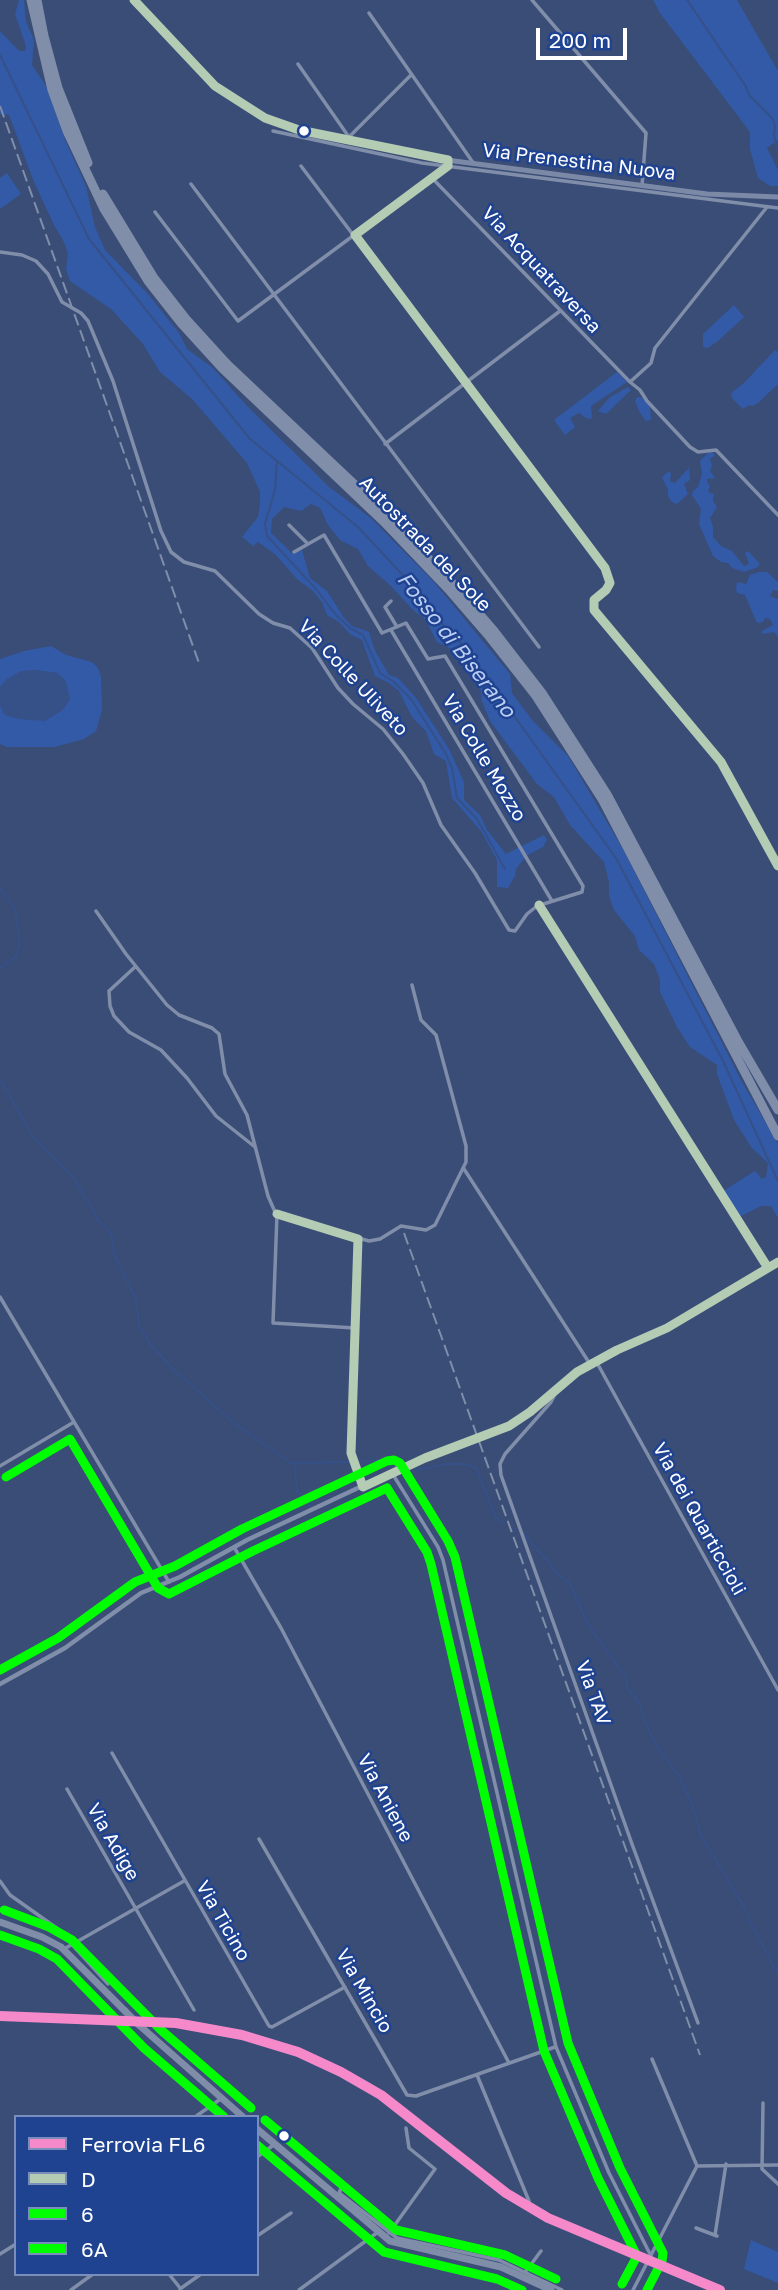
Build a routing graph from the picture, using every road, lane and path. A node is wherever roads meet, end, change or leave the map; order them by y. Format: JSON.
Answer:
{"nodes":[{"id":1,"x":31,"y":0,"type":"edge"},
{"id":2,"x":37,"y":0,"type":"edge"},
{"id":3,"x":134,"y":0,"type":"edge"},
{"id":4,"x":532,"y":0,"type":"edge"},
{"id":5,"x":369,"y":13,"type":"dead end"},
{"id":6,"x":298,"y":64,"type":"dead end"},
{"id":7,"x":411,"y":75,"type":"junction"},
{"id":8,"x":273,"y":131,"type":"dead end"},
{"id":9,"x":350,"y":139,"type":"junction"},
{"id":10,"x":448,"y":163,"type":"junction"},
{"id":11,"x":474,"y":164,"type":"junction"},
{"id":12,"x":300,"y":166,"type":"dead end"},
{"id":13,"x":432,"y":178,"type":"junction"},
{"id":14,"x":191,"y":184,"type":"dead end"},
{"id":15,"x":642,"y":186,"type":"junction"},
{"id":16,"x":778,"y":197,"type":"edge"},
{"id":17,"x":767,"y":207,"type":"junction"},
{"id":18,"x":778,"y":208,"type":"edge"},
{"id":19,"x":155,"y":212,"type":"dead end"},
{"id":20,"x":355,"y":236,"type":"junction"},
{"id":21,"x":0,"y":252,"type":"edge"},
{"id":22,"x":274,"y":296,"type":"junction"},
{"id":23,"x":560,"y":311,"type":"junction"},
{"id":24,"x":630,"y":382,"type":"junction"},
{"id":25,"x":466,"y":384,"type":"junction"},
{"id":26,"x":385,"y":444,"type":"junction"},
{"id":27,"x":778,"y":515,"type":"edge"},
{"id":28,"x":289,"y":525,"type":"dead end"},
{"id":29,"x":308,"y":544,"type":"junction"},
{"id":30,"x":294,"y":552,"type":"dead end"},
{"id":31,"x":391,"y":601,"type":"dead end"},
{"id":32,"x":397,"y":627,"type":"junction"},
{"id":33,"x":391,"y":630,"type":"junction"},
{"id":34,"x":538,"y":647,"type":"dead end"},
{"id":35,"x":778,"y":866,"type":"edge"},
{"id":36,"x":552,"y":901,"type":"junction"},
{"id":37,"x":539,"y":905,"type":"junction"},
{"id":38,"x":96,"y":911,"type":"dead end"},
{"id":39,"x":135,"y":967,"type":"junction"},
{"id":40,"x":412,"y":985,"type":"dead end"},
{"id":41,"x":778,"y":1110,"type":"edge"},
{"id":42,"x":778,"y":1136,"type":"edge"},
{"id":43,"x":256,"y":1149,"type":"junction"},
{"id":44,"x":464,"y":1168,"type":"junction"},
{"id":45,"x":277,"y":1214,"type":"junction"},
{"id":46,"x":358,"y":1239,"type":"junction"},
{"id":47,"x":778,"y":1263,"type":"edge"},
{"id":48,"x":768,"y":1268,"type":"junction"},
{"id":49,"x":0,"y":1297,"type":"edge"},
{"id":50,"x":355,"y":1328,"type":"junction"},
{"id":51,"x":596,"y":1361,"type":"junction"},
{"id":52,"x":590,"y":1364,"type":"junction"},
{"id":53,"x":558,"y":1386,"type":"junction"},
{"id":54,"x":74,"y":1422,"type":"junction"},
{"id":55,"x":0,"y":1466,"type":"edge"},
{"id":56,"x":392,"y":1472,"type":"junction"},
{"id":57,"x":363,"y":1487,"type":"junction"},
{"id":58,"x":234,"y":1547,"type":"junction"},
{"id":59,"x":169,"y":1582,"type":"junction"},
{"id":60,"x":0,"y":1684,"type":"edge"},
{"id":61,"x":778,"y":1690,"type":"edge"},
{"id":62,"x":111,"y":1753,"type":"dead end"},
{"id":63,"x":67,"y":1789,"type":"dead end"},
{"id":64,"x":259,"y":1839,"type":"dead end"},
{"id":65,"x":0,"y":1881,"type":"edge"},
{"id":66,"x":184,"y":1881,"type":"junction"},
{"id":67,"x":135,"y":1909,"type":"junction"},
{"id":68,"x":0,"y":1922,"type":"edge"},
{"id":69,"x":72,"y":1945,"type":"junction"},
{"id":70,"x":64,"y":1950,"type":"junction"},
{"id":71,"x":108,"y":1984,"type":"dead end"},
{"id":72,"x":345,"y":1987,"type":"junction"},
{"id":73,"x":194,"y":2010,"type":"dead end"},
{"id":74,"x":698,"y":2023,"type":"dead end"},
{"id":75,"x":556,"y":2047,"type":"junction"},
{"id":76,"x":652,"y":2059,"type":"dead end"},
{"id":77,"x":509,"y":2063,"type":"junction"},
{"id":78,"x":477,"y":2075,"type":"junction"},
{"id":79,"x":222,"y":2098,"type":"junction"},
{"id":80,"x":764,"y":2103,"type":"dead end"},
{"id":81,"x":198,"y":2115,"type":"edge"},
{"id":82,"x":241,"y":2115,"type":"edge"},
{"id":83,"x":406,"y":2128,"type":"dead end"},
{"id":84,"x":259,"y":2131,"type":"edge"},
{"id":85,"x":275,"y":2144,"type":"junction"},
{"id":86,"x":259,"y":2156,"type":"edge"},
{"id":87,"x":726,"y":2164,"type":"junction"},
{"id":88,"x":762,"y":2164,"type":"junction"},
{"id":89,"x":778,"y":2165,"type":"edge"},
{"id":90,"x":697,"y":2166,"type":"junction"},
{"id":91,"x":330,"y":2174,"type":"dead end"},
{"id":92,"x":778,"y":2184,"type":"edge"},
{"id":93,"x":337,"y":2195,"type":"junction"},
{"id":94,"x":529,"y":2201,"type":"dead end"},
{"id":95,"x":291,"y":2213,"type":"dead end"},
{"id":96,"x":696,"y":2228,"type":"dead end"},
{"id":97,"x":378,"y":2232,"type":"junction"},
{"id":98,"x":389,"y":2233,"type":"junction"},
{"id":99,"x":259,"y":2235,"type":"edge"},
{"id":100,"x":541,"y":2250,"type":"dead end"},
{"id":101,"x":651,"y":2256,"type":"junction"},
{"id":102,"x":526,"y":2271,"type":"junction"},
{"id":103,"x":90,"y":2276,"type":"edge"},
{"id":104,"x":198,"y":2276,"type":"edge"},
{"id":105,"x":306,"y":2288,"type":"edge"},
{"id":106,"x":181,"y":2289,"type":"edge"},
{"id":107,"x":71,"y":2290,"type":"edge"},
{"id":108,"x":299,"y":2290,"type":"edge"},
{"id":109,"x":551,"y":2290,"type":"edge"},
{"id":110,"x":562,"y":2290,"type":"edge"},
{"id":111,"x":633,"y":2290,"type":"edge"}],
"edges":[{"from":1,"to":42,"type":"highway","name":"Autostrada del Sole"},
{"from":2,"to":41,"type":"highway","name":"Autostrada del Sole"},
{"from":3,"to":9,"type":"main road","name":"Via Prenestina Nuova"},
{"from":4,"to":15,"type":"street"},
{"from":5,"to":7,"type":"street"},
{"from":6,"to":9,"type":"street"},
{"from":7,"to":9,"type":"street"},
{"from":7,"to":11,"type":"street"},
{"from":8,"to":10,"type":"street"},
{"from":9,"to":10,"type":"main road","name":"Via Prenestina Nuova"},
{"from":10,"to":11,"type":"main road","name":"Via Prenestina Nuova"},
{"from":10,"to":13,"type":"street"},
{"from":10,"to":17,"type":"street"},
{"from":11,"to":15,"type":"main road","name":"Via Prenestina Nuova"},
{"from":12,"to":20,"type":"street"},
{"from":13,"to":20,"type":"street"},
{"from":13,"to":23,"type":"street","name":"Via Acquatraversa"},
{"from":14,"to":22,"type":"street"},
{"from":15,"to":16,"type":"main road","name":"Via Prenestina Nuova"},
{"from":17,"to":18,"type":"street"},
{"from":17,"to":24,"type":"street"},
{"from":19,"to":22,"type":"street"},
{"from":20,"to":22,"type":"street"},
{"from":20,"to":25,"type":"street"},
{"from":21,"to":37,"type":"street","name":"Via Colle Uliveto"},
{"from":22,"to":26,"type":"street"},
{"from":23,"to":24,"type":"street","name":"Via Acquatraversa"},
{"from":23,"to":25,"type":"street"},
{"from":24,"to":27,"type":"street","name":"Via Acquatraversa"},
{"from":25,"to":26,"type":"street"},
{"from":25,"to":35,"type":"street"},
{"from":26,"to":34,"type":"street"},
{"from":28,"to":29,"type":"street"},
{"from":29,"to":30,"type":"street"},
{"from":29,"to":33,"type":"street","name":"Via Colle Mozzo"},
{"from":31,"to":32,"type":"street"},
{"from":32,"to":33,"type":"street"},
{"from":32,"to":36,"type":"street"},
{"from":33,"to":36,"type":"street","name":"Via Colle Mozzo"},
{"from":36,"to":37,"type":"street"},
{"from":37,"to":48,"type":"street"},
{"from":38,"to":39,"type":"street"},
{"from":39,"to":43,"type":"street"},
{"from":39,"to":43,"type":"street"},
{"from":40,"to":44,"type":"street"},
{"from":43,"to":45,"type":"street"},
{"from":44,"to":46,"type":"street"},
{"from":44,"to":52,"type":"street"},
{"from":45,"to":46,"type":"street"},
{"from":45,"to":50,"type":"street"},
{"from":46,"to":50,"type":"street"},
{"from":47,"to":48,"type":"street"},
{"from":48,"to":51,"type":"street"},
{"from":49,"to":54,"type":"street"},
{"from":50,"to":57,"type":"street"},
{"from":51,"to":52,"type":"street"},
{"from":51,"to":61,"type":"street","name":"Via dei Quarticcioli"},
{"from":52,"to":53,"type":"street"},
{"from":53,"to":56,"type":"street","bridge":true},
{"from":53,"to":74,"type":"street","name":"Via TAV"},
{"from":54,"to":55,"type":"street"},
{"from":54,"to":59,"type":"street"},
{"from":56,"to":57,"type":"street"},
{"from":56,"to":75,"type":"street"},
{"from":57,"to":58,"type":"street"},
{"from":58,"to":59,"type":"street"},
{"from":58,"to":77,"type":"street","name":"Via Aniene"},
{"from":59,"to":60,"type":"street"},
{"from":62,"to":66,"type":"street","name":"Via Ticino"},
{"from":63,"to":67,"type":"street","name":"Via Adige"},
{"from":64,"to":72,"type":"street","name":"Via Mincio"},
{"from":65,"to":69,"type":"street"},
{"from":66,"to":67,"type":"street"},
{"from":66,"to":72,"type":"street","name":"Via Ticino"},
{"from":67,"to":69,"type":"street"},
{"from":67,"to":73,"type":"street","name":"Via Adige"},
{"from":68,"to":70,"type":"main road"},
{"from":69,"to":70,"type":"street"},
{"from":69,"to":71,"type":"street"},
{"from":70,"to":79,"type":"main road","bridge":true},
{"from":72,"to":78,"type":"street","name":"Via Mincio"},
{"from":75,"to":77,"type":"street","name":"Via Mincio"},
{"from":75,"to":101,"type":"street"},
{"from":76,"to":90,"type":"street"},
{"from":77,"to":78,"type":"street","name":"Via Mincio"},
{"from":78,"to":94,"type":"street"},
{"from":79,"to":81,"type":"street"},
{"from":79,"to":82,"type":"main road"},
{"from":80,"to":88,"type":"street"},
{"from":83,"to":98,"type":"street"},
{"from":84,"to":85,"type":"main road"},
{"from":85,"to":86,"type":"street"},
{"from":85,"to":93,"type":"main road"},
{"from":87,"to":88,"type":"street"},
{"from":87,"to":90,"type":"street"},
{"from":87,"to":96,"type":"street"},
{"from":88,"to":89,"type":"street"},
{"from":88,"to":92,"type":"street"},
{"from":90,"to":101,"type":"street"},
{"from":91,"to":93,"type":"street"},
{"from":93,"to":97,"type":"main road"},
{"from":93,"to":98,"type":"street"},
{"from":95,"to":99,"type":"street"},
{"from":97,"to":105,"type":"street"},
{"from":97,"to":109,"type":"main road"},
{"from":98,"to":102,"type":"street"},
{"from":100,"to":102,"type":"street"},
{"from":101,"to":111,"type":"street"},
{"from":102,"to":110,"type":"street"},
{"from":103,"to":107,"type":"street"},
{"from":104,"to":106,"type":"street"},
{"from":105,"to":108,"type":"street"}]}
